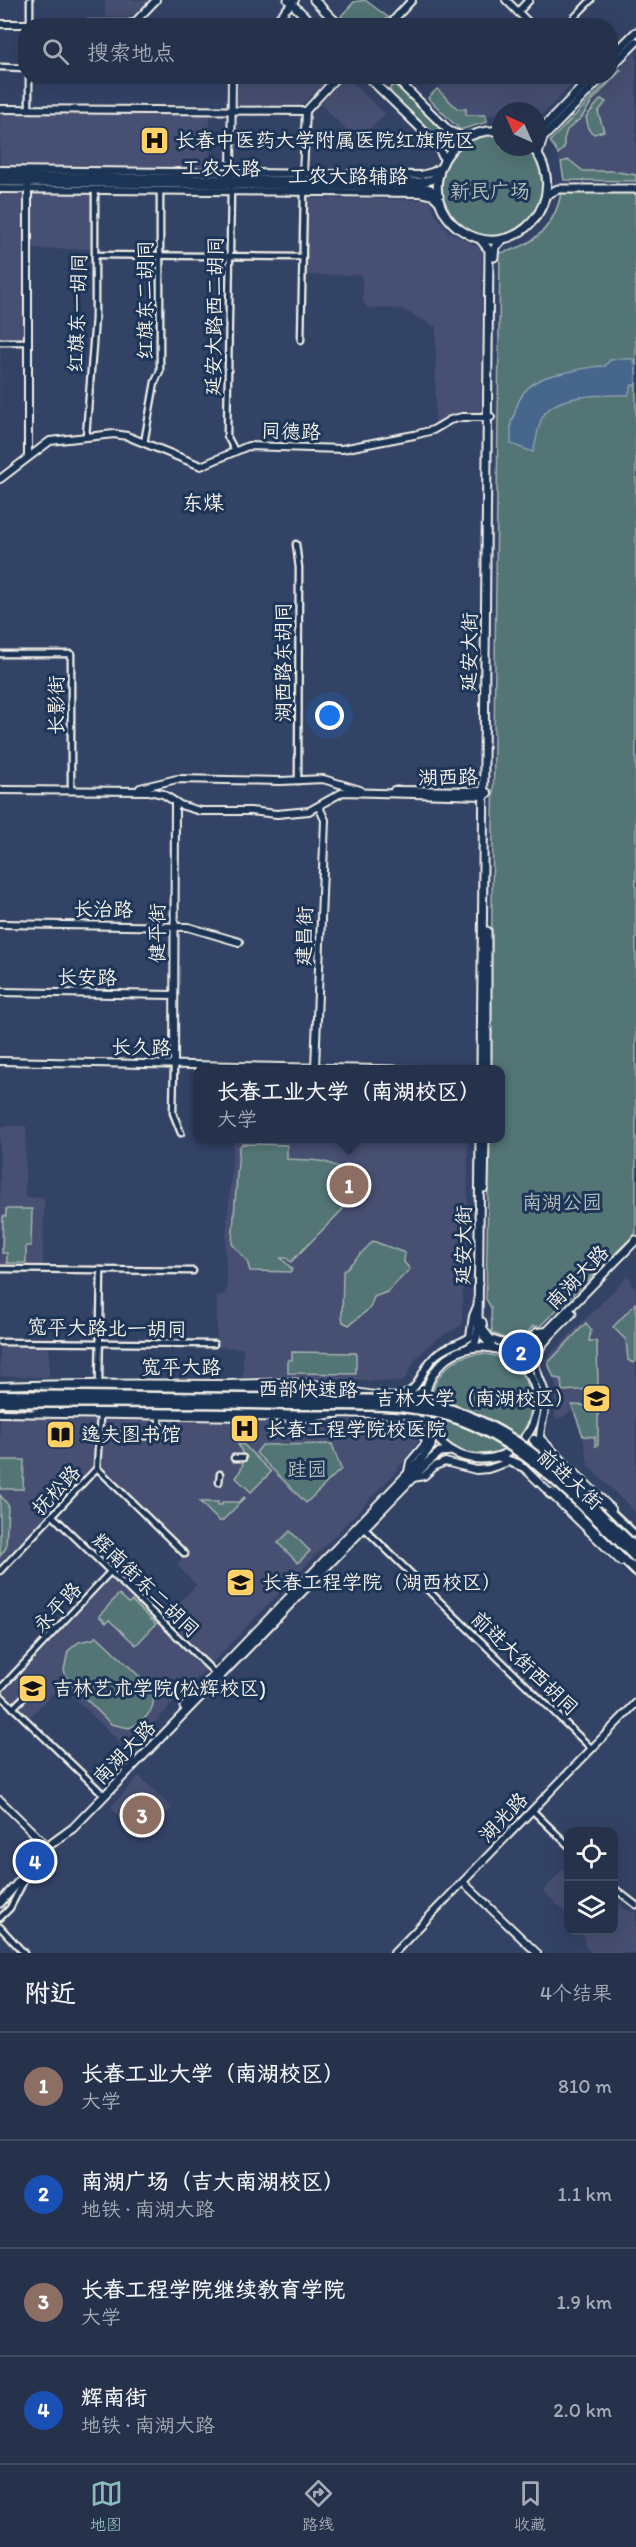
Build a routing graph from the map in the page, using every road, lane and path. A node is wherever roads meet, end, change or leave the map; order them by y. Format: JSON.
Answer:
{"nodes":[{"id":1,"x":30,"y":0,"type":"edge"},
{"id":2,"x":156,"y":0,"type":"edge"},
{"id":3,"x":314,"y":0,"type":"edge"},
{"id":4,"x":412,"y":0,"type":"edge"},
{"id":5,"x":506,"y":0,"type":"edge"},
{"id":6,"x":529,"y":0,"type":"edge"},
{"id":7,"x":591,"y":0,"type":"edge"},
{"id":8,"x":292,"y":1,"type":"edge"},
{"id":9,"x":518,"y":12,"type":"junction"},
{"id":10,"x":30,"y":18,"type":"edge"},
{"id":11,"x":139,"y":18,"type":"edge"},
{"id":12,"x":278,"y":18,"type":"edge"},
{"id":13,"x":308,"y":18,"type":"edge"},
{"id":14,"x":332,"y":18,"type":"edge"},
{"id":15,"x":395,"y":18,"type":"edge"},
{"id":16,"x":524,"y":18,"type":"edge"},
{"id":17,"x":574,"y":18,"type":"edge"},
{"id":18,"x":0,"y":24,"type":"edge"},
{"id":19,"x":18,"y":25,"type":"edge"},
{"id":20,"x":636,"y":32,"type":"edge"},
{"id":21,"x":636,"y":42,"type":"edge"},
{"id":22,"x":618,"y":50,"type":"edge"},
{"id":23,"x":618,"y":60,"type":"edge"},
{"id":24,"x":0,"y":67,"type":"edge"},
{"id":25,"x":18,"y":68,"type":"edge"},
{"id":26,"x":29,"y":84,"type":"edge"},
{"id":27,"x":232,"y":84,"type":"edge"},
{"id":28,"x":331,"y":84,"type":"edge"},
{"id":29,"x":376,"y":84,"type":"edge"},
{"id":30,"x":401,"y":84,"type":"edge"},
{"id":31,"x":583,"y":84,"type":"edge"},
{"id":32,"x":595,"y":84,"type":"edge"},
{"id":33,"x":0,"y":109,"type":"edge"},
{"id":34,"x":29,"y":109,"type":"junction"},
{"id":35,"x":232,"y":111,"type":"junction"},
{"id":36,"x":306,"y":111,"type":"junction"},
{"id":37,"x":546,"y":124,"type":"edge"},
{"id":38,"x":492,"y":131,"type":"edge"},
{"id":39,"x":546,"y":135,"type":"edge"},
{"id":40,"x":465,"y":138,"type":"junction"},
{"id":41,"x":538,"y":156,"type":"edge"},
{"id":42,"x":441,"y":167,"type":"junction"},
{"id":43,"x":0,"y":170,"type":"edge"},
{"id":44,"x":23,"y":170,"type":"junction"},
{"id":45,"x":96,"y":171,"type":"junction"},
{"id":46,"x":154,"y":172,"type":"junction"},
{"id":47,"x":303,"y":174,"type":"junction"},
{"id":48,"x":0,"y":176,"type":"edge"},
{"id":49,"x":547,"y":177,"type":"junction"},
{"id":50,"x":88,"y":178,"type":"junction"},
{"id":51,"x":164,"y":179,"type":"junction"},
{"id":52,"x":0,"y":182,"type":"edge"},
{"id":53,"x":231,"y":182,"type":"junction"},
{"id":54,"x":29,"y":183,"type":"junction"},
{"id":55,"x":636,"y":187,"type":"edge"},
{"id":56,"x":95,"y":188,"type":"junction"},
{"id":57,"x":0,"y":189,"type":"edge"},
{"id":58,"x":160,"y":191,"type":"junction"},
{"id":59,"x":304,"y":192,"type":"junction"},
{"id":60,"x":546,"y":195,"type":"junction"},
{"id":61,"x":440,"y":200,"type":"junction"},
{"id":62,"x":480,"y":238,"type":"junction"},
{"id":63,"x":503,"y":239,"type":"junction"},
{"id":64,"x":95,"y":255,"type":"junction"},
{"id":65,"x":160,"y":256,"type":"junction"},
{"id":66,"x":230,"y":256,"type":"junction"},
{"id":67,"x":303,"y":257,"type":"junction"},
{"id":68,"x":301,"y":340,"type":"dead end"},
{"id":69,"x":0,"y":342,"type":"edge"},
{"id":70,"x":28,"y":342,"type":"junction"},
{"id":71,"x":490,"y":417,"type":"junction"},
{"id":72,"x":86,"y":436,"type":"junction"},
{"id":73,"x":144,"y":443,"type":"junction"},
{"id":74,"x":235,"y":451,"type":"junction"},
{"id":75,"x":27,"y":456,"type":"junction"},
{"id":76,"x":0,"y":479,"type":"edge"},
{"id":77,"x":296,"y":544,"type":"dead end"},
{"id":78,"x":0,"y":654,"type":"edge"},
{"id":79,"x":298,"y":781,"type":"junction"},
{"id":80,"x":0,"y":788,"type":"edge"},
{"id":81,"x":71,"y":788,"type":"junction"},
{"id":82,"x":485,"y":793,"type":"junction"},
{"id":83,"x":175,"y":802,"type":"junction"},
{"id":84,"x":319,"y":807,"type":"junction"},
{"id":85,"x":0,"y":924,"type":"edge"},
{"id":86,"x":174,"y":926,"type":"junction"},
{"id":87,"x":239,"y":942,"type":"dead end"},
{"id":88,"x":0,"y":992,"type":"edge"},
{"id":89,"x":173,"y":995,"type":"junction"},
{"id":90,"x":0,"y":1061,"type":"edge"},
{"id":91,"x":174,"y":1065,"type":"junction"},
{"id":92,"x":193,"y":1065,"type":"edge"},
{"id":93,"x":315,"y":1065,"type":"edge"},
{"id":94,"x":481,"y":1065,"type":"edge"},
{"id":95,"x":487,"y":1065,"type":"edge"},
{"id":96,"x":181,"y":1133,"type":"dead end"},
{"id":97,"x":480,"y":1143,"type":"edge"},
{"id":98,"x":485,"y":1143,"type":"edge"},
{"id":99,"x":636,"y":1240,"type":"edge"},
{"id":100,"x":636,"y":1246,"type":"edge"},
{"id":101,"x":0,"y":1269,"type":"edge"},
{"id":102,"x":101,"y":1270,"type":"junction"},
{"id":103,"x":193,"y":1271,"type":"dead end"},
{"id":104,"x":479,"y":1304,"type":"junction"},
{"id":105,"x":482,"y":1329,"type":"junction"},
{"id":106,"x":548,"y":1331,"type":"junction"},
{"id":107,"x":0,"y":1342,"type":"edge"},
{"id":108,"x":100,"y":1343,"type":"junction"},
{"id":109,"x":214,"y":1344,"type":"dead end"},
{"id":110,"x":494,"y":1348,"type":"junction"},
{"id":111,"x":468,"y":1349,"type":"junction"},
{"id":112,"x":536,"y":1352,"type":"junction"},
{"id":113,"x":513,"y":1357,"type":"junction"},
{"id":114,"x":528,"y":1373,"type":"junction"},
{"id":115,"x":99,"y":1383,"type":"junction"},
{"id":116,"x":428,"y":1385,"type":"junction"},
{"id":117,"x":0,"y":1386,"type":"edge"},
{"id":118,"x":341,"y":1390,"type":"junction"},
{"id":119,"x":0,"y":1395,"type":"edge"},
{"id":120,"x":399,"y":1396,"type":"junction"},
{"id":121,"x":25,"y":1398,"type":"junction"},
{"id":122,"x":0,"y":1402,"type":"edge"},
{"id":123,"x":0,"y":1413,"type":"edge"},
{"id":124,"x":337,"y":1413,"type":"junction"},
{"id":125,"x":100,"y":1416,"type":"junction"},
{"id":126,"x":414,"y":1416,"type":"junction"},
{"id":127,"x":159,"y":1420,"type":"dead end"},
{"id":128,"x":532,"y":1426,"type":"junction"},
{"id":129,"x":431,"y":1428,"type":"junction"},
{"id":130,"x":99,"y":1436,"type":"junction"},
{"id":131,"x":538,"y":1440,"type":"junction"},
{"id":132,"x":452,"y":1451,"type":"junction"},
{"id":133,"x":500,"y":1456,"type":"junction"},
{"id":134,"x":234,"y":1458,"type":"dead end"},
{"id":135,"x":243,"y":1458,"type":"dead end"},
{"id":136,"x":521,"y":1466,"type":"junction"},
{"id":137,"x":97,"y":1468,"type":"junction"},
{"id":138,"x":220,"y":1474,"type":"dead end"},
{"id":139,"x":411,"y":1475,"type":"junction"},
{"id":140,"x":219,"y":1482,"type":"dead end"},
{"id":141,"x":553,"y":1491,"type":"junction"},
{"id":142,"x":52,"y":1515,"type":"junction"},
{"id":143,"x":362,"y":1526,"type":"junction"},
{"id":144,"x":636,"y":1532,"type":"edge"},
{"id":145,"x":636,"y":1537,"type":"edge"},
{"id":146,"x":636,"y":1546,"type":"edge"},
{"id":147,"x":185,"y":1554,"type":"dead end"},
{"id":148,"x":636,"y":1558,"type":"edge"},
{"id":149,"x":636,"y":1563,"type":"edge"},
{"id":150,"x":0,"y":1571,"type":"edge"},
{"id":151,"x":636,"y":1571,"type":"edge"},
{"id":152,"x":110,"y":1572,"type":"junction"},
{"id":153,"x":636,"y":1576,"type":"edge"},
{"id":154,"x":217,"y":1675,"type":"junction"},
{"id":155,"x":34,"y":1686,"type":"dead end"},
{"id":156,"x":0,"y":1689,"type":"edge"},
{"id":157,"x":0,"y":1695,"type":"edge"},
{"id":158,"x":636,"y":1703,"type":"edge"},
{"id":159,"x":13,"y":1708,"type":"junction"},
{"id":160,"x":592,"y":1749,"type":"junction"},
{"id":161,"x":102,"y":1793,"type":"junction"},
{"id":162,"x":0,"y":1800,"type":"edge"},
{"id":163,"x":532,"y":1810,"type":"junction"},
{"id":164,"x":564,"y":1841,"type":"edge"},
{"id":165,"x":45,"y":1844,"type":"junction"},
{"id":166,"x":32,"y":1863,"type":"junction"},
{"id":167,"x":463,"y":1882,"type":"junction"},
{"id":168,"x":618,"y":1891,"type":"edge"},
{"id":169,"x":0,"y":1897,"type":"edge"},
{"id":170,"x":0,"y":1903,"type":"edge"},
{"id":171,"x":636,"y":1905,"type":"edge"},
{"id":172,"x":0,"y":1918,"type":"edge"},
{"id":173,"x":0,"y":1927,"type":"edge"},
{"id":174,"x":24,"y":1953,"type":"edge"},
{"id":175,"x":394,"y":1953,"type":"edge"},
{"id":176,"x":537,"y":1953,"type":"edge"}],
"edges":[{"from":1,"to":10,"type":"street"},
{"from":2,"to":11,"type":"street"},
{"from":3,"to":14,"type":"main road"},
{"from":4,"to":15,"type":"street"},
{"from":5,"to":9,"type":"street"},
{"from":6,"to":9,"type":"street"},
{"from":7,"to":17,"type":"street"},
{"from":8,"to":12,"type":"street"},
{"from":8,"to":13,"type":"main road"},
{"from":9,"to":16,"type":"street"},
{"from":18,"to":19,"type":"street"},
{"from":20,"to":22,"type":"main road"},
{"from":21,"to":23,"type":"main road"},
{"from":24,"to":25,"type":"street"},
{"from":26,"to":34,"type":"street"},
{"from":27,"to":35,"type":"street"},
{"from":28,"to":36,"type":"street"},
{"from":29,"to":42,"type":"main road"},
{"from":30,"to":40,"type":"main road"},
{"from":31,"to":37,"type":"main road"},
{"from":32,"to":39,"type":"main road"},
{"from":33,"to":34,"type":"street"},
{"from":34,"to":35,"type":"street"},
{"from":35,"to":36,"type":"street"},
{"from":35,"to":53,"type":"street"},
{"from":36,"to":47,"type":"street"},
{"from":38,"to":40,"type":"main road"},
{"from":40,"to":42,"type":"main road"},
{"from":41,"to":49,"type":"main road"},
{"from":42,"to":47,"type":"street","name":"工农大路辅路"},
{"from":42,"to":53,"type":"main road","name":"工农大路"},
{"from":42,"to":61,"type":"main road"},
{"from":43,"to":44,"type":"street","name":"工农大路辅路"},
{"from":44,"to":45,"type":"street","name":"工农大路辅路"},
{"from":44,"to":54,"type":"main road"},
{"from":45,"to":46,"type":"street","name":"工农大路辅路"},
{"from":45,"to":50,"type":"main road"},
{"from":46,"to":51,"type":"main road"},
{"from":46,"to":53,"type":"street","name":"工农大路辅路"},
{"from":47,"to":53,"type":"street","name":"工农大路辅路"},
{"from":48,"to":54,"type":"main road","name":"工农大路"},
{"from":49,"to":55,"type":"main road"},
{"from":49,"to":60,"type":"main road"},
{"from":50,"to":51,"type":"main road","name":"工农大路"},
{"from":50,"to":54,"type":"main road","name":"工农大路"},
{"from":51,"to":53,"type":"main road","name":"工农大路"},
{"from":52,"to":54,"type":"main road","name":"工农大路"},
{"from":53,"to":56,"type":"main road","name":"工农大路"},
{"from":53,"to":58,"type":"street","name":"工农大路辅路"},
{"from":53,"to":59,"type":"street","name":"工农大路辅路"},
{"from":53,"to":61,"type":"main road","name":"工农大路"},
{"from":53,"to":66,"type":"street","name":"延安大路西二胡同"},
{"from":54,"to":56,"type":"main road","name":"工农大路"},
{"from":54,"to":57,"type":"street"},
{"from":54,"to":70,"type":"street"},
{"from":55,"to":60,"type":"main road"},
{"from":56,"to":58,"type":"street","name":"工农大路辅路"},
{"from":56,"to":64,"type":"street","name":"红旗东一胡同"},
{"from":58,"to":65,"type":"street","name":"红旗东二胡同"},
{"from":59,"to":61,"type":"street","name":"工农大路辅路"},
{"from":59,"to":67,"type":"street"},
{"from":60,"to":63,"type":"main road"},
{"from":61,"to":62,"type":"main road"},
{"from":62,"to":63,"type":"main road"},
{"from":62,"to":71,"type":"main road","name":"延安大街"},
{"from":63,"to":71,"type":"main road","name":"延安大街"},
{"from":64,"to":65,"type":"street"},
{"from":64,"to":72,"type":"street","name":"红旗东一胡同"},
{"from":65,"to":66,"type":"street"},
{"from":65,"to":73,"type":"street","name":"红旗东二胡同"},
{"from":66,"to":67,"type":"street"},
{"from":66,"to":74,"type":"street","name":"延安大路西二胡同"},
{"from":67,"to":68,"type":"street"},
{"from":69,"to":70,"type":"street"},
{"from":70,"to":75,"type":"street"},
{"from":71,"to":74,"type":"street","name":"同德路"},
{"from":71,"to":82,"type":"main road","name":"延安大街"},
{"from":72,"to":73,"type":"street","name":"同德路"},
{"from":72,"to":75,"type":"street","name":"同德路"},
{"from":73,"to":74,"type":"street","name":"同德路"},
{"from":75,"to":76,"type":"street","name":"同德路"},
{"from":77,"to":79,"type":"street","name":"湖西路东胡同"},
{"from":78,"to":81,"type":"street","name":"长影街"},
{"from":79,"to":81,"type":"street","name":"湖西路"},
{"from":79,"to":82,"type":"street","name":"湖西路"},
{"from":80,"to":81,"type":"street","name":"湖西路"},
{"from":81,"to":83,"type":"street","name":"湖西路"},
{"from":82,"to":84,"type":"street","name":"湖西路"},
{"from":82,"to":94,"type":"main road","name":"延安大街"},
{"from":82,"to":95,"type":"main road","name":"延安大街"},
{"from":83,"to":84,"type":"street","name":"湖西路"},
{"from":83,"to":86,"type":"street","name":"健平街"},
{"from":84,"to":93,"type":"street","name":"建昌街"},
{"from":85,"to":86,"type":"street","name":"长治路"},
{"from":86,"to":87,"type":"street","name":"长治路"},
{"from":86,"to":89,"type":"street","name":"健平街"},
{"from":88,"to":89,"type":"street","name":"长安路"},
{"from":89,"to":91,"type":"street","name":"健平街"},
{"from":90,"to":91,"type":"street","name":"长久路"},
{"from":91,"to":92,"type":"street","name":"长久路"},
{"from":91,"to":96,"type":"street"},
{"from":97,"to":104,"type":"main road","name":"延安大街"},
{"from":98,"to":105,"type":"main road","name":"延安大街"},
{"from":99,"to":106,"type":"main road","name":"南湖大路"},
{"from":100,"to":112,"type":"main road","name":"南湖大路"},
{"from":101,"to":102,"type":"street"},
{"from":102,"to":103,"type":"street"},
{"from":102,"to":108,"type":"street"},
{"from":104,"to":111,"type":"main road","name":"延安大街"},
{"from":104,"to":120,"type":"street"},
{"from":105,"to":106,"type":"street"},
{"from":105,"to":110,"type":"main road"},
{"from":106,"to":113,"type":"main road","name":"南湖大路"},
{"from":107,"to":108,"type":"street","name":"宽平大路北一胡同"},
{"from":108,"to":109,"type":"street","name":"宽平大路北一胡同"},
{"from":108,"to":115,"type":"street"},
{"from":110,"to":111,"type":"main road"},
{"from":110,"to":113,"type":"main road"},
{"from":111,"to":116,"type":"main road"},
{"from":112,"to":114,"type":"main road","name":"南湖大路"},
{"from":112,"to":131,"type":"street"},
{"from":113,"to":114,"type":"main road"},
{"from":114,"to":128,"type":"main road"},
{"from":115,"to":117,"type":"street","name":"宽平大路"},
{"from":115,"to":118,"type":"street","name":"宽平大路"},
{"from":116,"to":120,"type":"street","name":"宽平大路"},
{"from":116,"to":129,"type":"main road"},
{"from":118,"to":120,"type":"street","name":"宽平大路"},
{"from":118,"to":121,"type":"highway","bridge":true},
{"from":119,"to":121,"type":"highway","name":"西部快速路","bridge":true},
{"from":121,"to":122,"type":"highway","name":"西部快速路","bridge":true},
{"from":121,"to":124,"type":"highway"},
{"from":121,"to":146,"type":"highway","name":"西部快速路","bridge":true},
{"from":121,"to":148,"type":"highway","name":"西部快速路","bridge":true},
{"from":123,"to":125,"type":"street"},
{"from":124,"to":125,"type":"street"},
{"from":124,"to":126,"type":"street"},
{"from":125,"to":130,"type":"street","name":"抚松路"},
{"from":126,"to":129,"type":"street"},
{"from":126,"to":139,"type":"street"},
{"from":127,"to":130,"type":"street"},
{"from":128,"to":131,"type":"main road","name":"前进大街"},
{"from":128,"to":133,"type":"main road"},
{"from":129,"to":132,"type":"main road"},
{"from":129,"to":139,"type":"main road","name":"南湖大路"},
{"from":130,"to":137,"type":"street","name":"抚松路"},
{"from":131,"to":144,"type":"street","name":"前进大街"},
{"from":131,"to":145,"type":"highway"},
{"from":131,"to":146,"type":"main road","name":"前进大街"},
{"from":132,"to":133,"type":"main road"},
{"from":132,"to":139,"type":"main road","name":"南湖大路"},
{"from":133,"to":136,"type":"main road"},
{"from":133,"to":141,"type":"main road","name":"前进大街"},
{"from":134,"to":135,"type":"street"},
{"from":136,"to":139,"type":"street"},
{"from":136,"to":141,"type":"street","name":"前进大街"},
{"from":137,"to":142,"type":"street","name":"抚松路"},
{"from":137,"to":147,"type":"street"},
{"from":138,"to":140,"type":"street"},
{"from":139,"to":143,"type":"main road","name":"南湖大路"},
{"from":141,"to":149,"type":"main road","name":"前进大街"},
{"from":141,"to":151,"type":"highway"},
{"from":141,"to":153,"type":"street","name":"前进大街"},
{"from":142,"to":150,"type":"street","name":"抚松路"},
{"from":142,"to":152,"type":"street","name":"辉南街东二胡同"},
{"from":143,"to":154,"type":"main road","name":"南湖大路"},
{"from":143,"to":160,"type":"street","name":"前进大街西胡同"},
{"from":152,"to":154,"type":"street","name":"辉南街东二胡同"},
{"from":152,"to":156,"type":"street","name":"永平路"},
{"from":154,"to":161,"type":"main road","name":"南湖大路"},
{"from":154,"to":165,"type":"main road","name":"南湖大路"},
{"from":155,"to":159,"type":"street"},
{"from":157,"to":159,"type":"street"},
{"from":158,"to":160,"type":"street","name":"湖光路"},
{"from":159,"to":161,"type":"street"},
{"from":160,"to":163,"type":"street","name":"湖光路"},
{"from":161,"to":165,"type":"main road","name":"南湖大路"},
{"from":162,"to":165,"type":"street"},
{"from":163,"to":164,"type":"street"},
{"from":163,"to":167,"type":"street","name":"湖光路"},
{"from":165,"to":166,"type":"main road","name":"南湖大路"},
{"from":165,"to":169,"type":"main road","name":"南湖大路"},
{"from":166,"to":170,"type":"main road","name":"南湖大路"},
{"from":166,"to":172,"type":"street"},
{"from":167,"to":175,"type":"street","name":"湖光路"},
{"from":167,"to":176,"type":"street"},
{"from":168,"to":171,"type":"street"},
{"from":173,"to":174,"type":"street"}]}
